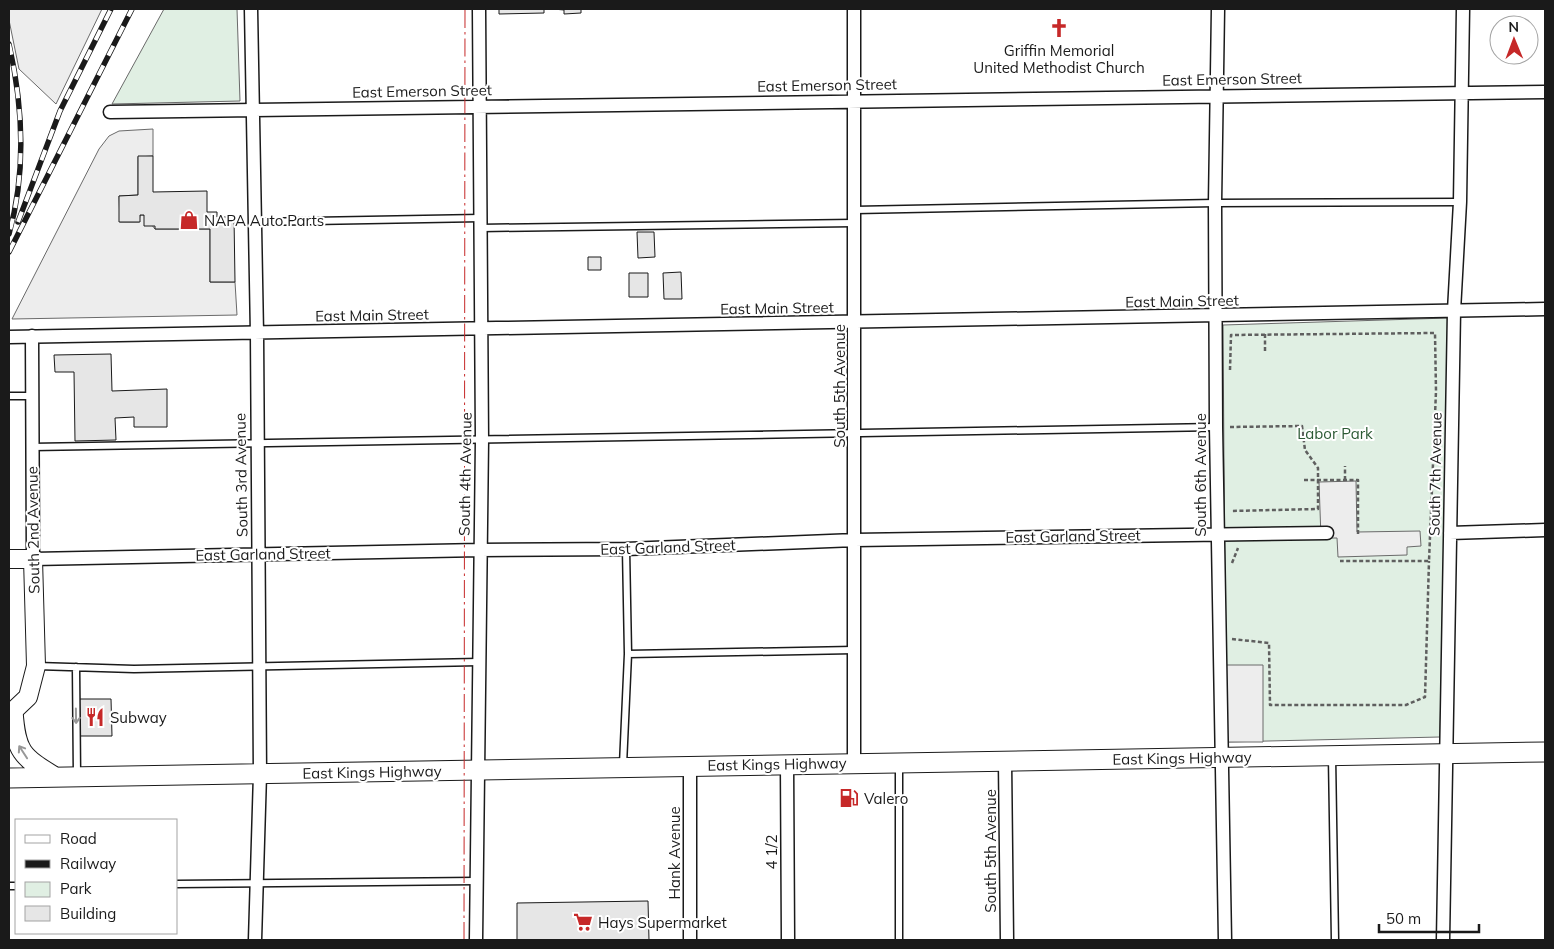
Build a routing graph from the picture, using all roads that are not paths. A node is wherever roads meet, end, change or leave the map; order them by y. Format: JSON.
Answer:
{"nodes":[{"id":1,"x":251,"y":9,"type":"edge"},
{"id":2,"x":478,"y":9,"type":"edge"},
{"id":3,"x":854,"y":9,"type":"edge"},
{"id":4,"x":1218,"y":9,"type":"edge"},
{"id":5,"x":1463,"y":9,"type":"edge"},
{"id":6,"x":1462,"y":92,"type":"junction"},
{"id":7,"x":1545,"y":92,"type":"edge"},
{"id":8,"x":1218,"y":96,"type":"junction"},
{"id":9,"x":854,"y":101,"type":"junction"},
{"id":10,"x":481,"y":107,"type":"junction"},
{"id":11,"x":254,"y":110,"type":"junction"},
{"id":12,"x":110,"y":112,"type":"dead end"},
{"id":13,"x":1460,"y":202,"type":"junction"},
{"id":14,"x":1215,"y":203,"type":"junction"},
{"id":15,"x":855,"y":216,"type":"junction"},
{"id":16,"x":255,"y":222,"type":"junction"},
{"id":17,"x":481,"y":223,"type":"junction"},
{"id":18,"x":1545,"y":310,"type":"edge"},
{"id":19,"x":1454,"y":311,"type":"junction"},
{"id":20,"x":1216,"y":317,"type":"junction"},
{"id":21,"x":855,"y":323,"type":"junction"},
{"id":22,"x":482,"y":328,"type":"junction"},
{"id":23,"x":257,"y":334,"type":"junction"},
{"id":24,"x":32,"y":336,"type":"junction"},
{"id":25,"x":9,"y":337,"type":"edge"},
{"id":26,"x":9,"y":396,"type":"edge"},
{"id":27,"x":32,"y":396,"type":"junction"},
{"id":28,"x":1216,"y":427,"type":"junction"},
{"id":29,"x":855,"y":432,"type":"junction"},
{"id":30,"x":482,"y":440,"type":"junction"},
{"id":31,"x":257,"y":443,"type":"junction"},
{"id":32,"x":32,"y":446,"type":"junction"},
{"id":33,"x":1545,"y":530,"type":"edge"},
{"id":34,"x":1327,"y":533,"type":"dead end"},
{"id":35,"x":1450,"y":533,"type":"junction"},
{"id":36,"x":1217,"y":534,"type":"junction"},
{"id":37,"x":855,"y":540,"type":"junction"},
{"id":38,"x":626,"y":549,"type":"junction"},
{"id":39,"x":480,"y":550,"type":"junction"},
{"id":40,"x":258,"y":554,"type":"junction"},
{"id":41,"x":9,"y":559,"type":"edge"},
{"id":42,"x":33,"y":559,"type":"junction"},
{"id":43,"x":854,"y":650,"type":"junction"},
{"id":44,"x":628,"y":654,"type":"junction"},
{"id":45,"x":481,"y":662,"type":"junction"},
{"id":46,"x":36,"y":666,"type":"junction"},
{"id":47,"x":76,"y":667,"type":"junction"},
{"id":48,"x":258,"y":667,"type":"junction"},
{"id":49,"x":11,"y":713,"type":"edge"},
{"id":50,"x":1545,"y":752,"type":"edge"},
{"id":51,"x":1446,"y":753,"type":"junction"},
{"id":52,"x":1332,"y":756,"type":"junction"},
{"id":53,"x":1223,"y":757,"type":"junction"},
{"id":54,"x":1005,"y":761,"type":"junction"},
{"id":55,"x":899,"y":762,"type":"junction"},
{"id":56,"x":854,"y":763,"type":"junction"},
{"id":57,"x":787,"y":764,"type":"junction"},
{"id":58,"x":690,"y":766,"type":"junction"},
{"id":59,"x":623,"y":767,"type":"junction"},
{"id":60,"x":480,"y":770,"type":"junction"},
{"id":61,"x":260,"y":774,"type":"junction"},
{"id":62,"x":56,"y":777,"type":"junction"},
{"id":63,"x":77,"y":777,"type":"junction"},
{"id":64,"x":9,"y":778,"type":"edge"},
{"id":65,"x":476,"y":881,"type":"junction"},
{"id":66,"x":256,"y":883,"type":"junction"},
{"id":67,"x":178,"y":884,"type":"edge"},
{"id":68,"x":255,"y":940,"type":"edge"},
{"id":69,"x":476,"y":940,"type":"edge"},
{"id":70,"x":690,"y":940,"type":"edge"},
{"id":71,"x":788,"y":940,"type":"edge"},
{"id":72,"x":899,"y":940,"type":"edge"},
{"id":73,"x":1007,"y":940,"type":"edge"},
{"id":74,"x":1225,"y":940,"type":"edge"},
{"id":75,"x":1335,"y":940,"type":"edge"},
{"id":76,"x":1443,"y":940,"type":"edge"}],
"edges":[{"from":1,"to":11,"type":"street","name":"South 3rd Avenue"},
{"from":2,"to":10,"type":"street","name":"South 4th Avenue"},
{"from":3,"to":9,"type":"street","name":"South 5th Avenue"},
{"from":4,"to":8,"type":"street","name":"South 6th Avenue"},
{"from":5,"to":6,"type":"street","name":"South 7th Avenue"},
{"from":6,"to":7,"type":"street","name":"East Emerson Street"},
{"from":6,"to":8,"type":"street","name":"East Emerson Street"},
{"from":6,"to":13,"type":"street","name":"South 7th Avenue"},
{"from":8,"to":9,"type":"street","name":"East Emerson Street"},
{"from":8,"to":14,"type":"street","name":"South 6th Avenue"},
{"from":9,"to":10,"type":"street","name":"East Emerson Street"},
{"from":9,"to":15,"type":"street","name":"South 5th Avenue"},
{"from":10,"to":11,"type":"street","name":"East Emerson Street"},
{"from":10,"to":17,"type":"street","name":"South 4th Avenue"},
{"from":11,"to":12,"type":"street","name":"East Emerson Street"},
{"from":11,"to":16,"type":"street","name":"South 3rd Avenue"},
{"from":13,"to":14,"type":"lane"},
{"from":13,"to":19,"type":"street","name":"South 7th Avenue"},
{"from":14,"to":15,"type":"lane"},
{"from":14,"to":20,"type":"street","name":"South 6th Avenue"},
{"from":15,"to":17,"type":"lane"},
{"from":15,"to":21,"type":"street","name":"South 5th Avenue"},
{"from":16,"to":17,"type":"lane"},
{"from":16,"to":23,"type":"street","name":"South 3rd Avenue"},
{"from":17,"to":22,"type":"street","name":"South 4th Avenue"},
{"from":18,"to":19,"type":"street","name":"East Main Street"},
{"from":19,"to":20,"type":"street","name":"East Main Street"},
{"from":19,"to":35,"type":"street","name":"South 7th Avenue"},
{"from":20,"to":21,"type":"street","name":"East Main Street"},
{"from":20,"to":28,"type":"street","name":"South 6th Avenue"},
{"from":21,"to":22,"type":"street","name":"East Main Street"},
{"from":21,"to":29,"type":"street","name":"South 5th Avenue"},
{"from":22,"to":23,"type":"street","name":"East Main Street"},
{"from":22,"to":30,"type":"street","name":"South 4th Avenue"},
{"from":23,"to":24,"type":"street","name":"East Main Street"},
{"from":23,"to":31,"type":"street","name":"South 3rd Avenue"},
{"from":24,"to":25,"type":"street","name":"East Main Street"},
{"from":24,"to":27,"type":"street","name":"South 2nd Avenue"},
{"from":26,"to":27,"type":"lane"},
{"from":27,"to":32,"type":"street","name":"South 2nd Avenue"},
{"from":28,"to":29,"type":"lane"},
{"from":28,"to":36,"type":"street","name":"South 6th Avenue"},
{"from":29,"to":30,"type":"lane"},
{"from":29,"to":37,"type":"street","name":"South 5th Avenue"},
{"from":30,"to":31,"type":"lane"},
{"from":30,"to":39,"type":"street","name":"South 4th Avenue"},
{"from":31,"to":32,"type":"lane"},
{"from":31,"to":40,"type":"street","name":"South 3rd Avenue"},
{"from":32,"to":42,"type":"street","name":"South 2nd Avenue"},
{"from":33,"to":35,"type":"street"},
{"from":34,"to":36,"type":"street","name":"East Garland Street"},
{"from":35,"to":51,"type":"street","name":"South 7th Avenue"},
{"from":36,"to":37,"type":"street","name":"East Garland Street"},
{"from":36,"to":53,"type":"street","name":"South 6th Avenue"},
{"from":37,"to":38,"type":"street","name":"East Garland Street"},
{"from":37,"to":43,"type":"street","name":"South 5th Avenue"},
{"from":38,"to":39,"type":"street","name":"East Garland Street"},
{"from":38,"to":44,"type":"lane"},
{"from":39,"to":40,"type":"street","name":"East Garland Street"},
{"from":39,"to":45,"type":"street","name":"South 4th Avenue"},
{"from":40,"to":42,"type":"street","name":"East Garland Street"},
{"from":40,"to":48,"type":"street","name":"South 3rd Avenue"},
{"from":41,"to":42,"type":"main road","name":"East Garland Street"},
{"from":42,"to":46,"type":"main road","name":"South 2nd Avenue"},
{"from":43,"to":44,"type":"lane"},
{"from":43,"to":56,"type":"street","name":"South 5th Avenue"},
{"from":44,"to":59,"type":"lane"},
{"from":45,"to":48,"type":"lane"},
{"from":45,"to":60,"type":"street","name":"South 4th Avenue"},
{"from":46,"to":47,"type":"lane"},
{"from":46,"to":49,"type":"main road","name":"South 2nd Avenue"},
{"from":47,"to":48,"type":"lane"},
{"from":47,"to":63,"type":"lane","one_way":true},
{"from":48,"to":61,"type":"street","name":"South 3rd Avenue"},
{"from":62,"to":49,"type":"main road","one_way":true},
{"from":50,"to":51,"type":"main road","name":"East Kings Highway"},
{"from":51,"to":52,"type":"main road","name":"East Kings Highway"},
{"from":51,"to":76,"type":"street","name":"South 7th Avenue"},
{"from":52,"to":53,"type":"main road","name":"East Kings Highway"},
{"from":52,"to":75,"type":"lane"},
{"from":53,"to":54,"type":"main road","name":"East Kings Highway"},
{"from":53,"to":74,"type":"street","name":"South 6th Avenue"},
{"from":54,"to":55,"type":"main road","name":"East Kings Highway"},
{"from":54,"to":73,"type":"street","name":"South 5th Avenue"},
{"from":55,"to":56,"type":"main road","name":"East Kings Highway"},
{"from":55,"to":72,"type":"lane"},
{"from":56,"to":57,"type":"main road","name":"East Kings Highway"},
{"from":57,"to":58,"type":"main road","name":"East Kings Highway"},
{"from":57,"to":71,"type":"street","name":"4 1/2"},
{"from":58,"to":59,"type":"main road","name":"East Kings Highway"},
{"from":58,"to":70,"type":"street","name":"Hank Avenue"},
{"from":59,"to":60,"type":"main road","name":"East Kings Highway"},
{"from":60,"to":61,"type":"main road","name":"East Kings Highway"},
{"from":60,"to":65,"type":"street","name":"South 4th Avenue"},
{"from":61,"to":63,"type":"main road","name":"East Kings Highway"},
{"from":61,"to":66,"type":"street","name":"South 3rd Avenue"},
{"from":62,"to":63,"type":"main road","name":"East Kings Highway"},
{"from":62,"to":64,"type":"main road","name":"East Kings Highway"},
{"from":65,"to":66,"type":"lane"},
{"from":65,"to":69,"type":"street","name":"South 4th Avenue"},
{"from":66,"to":67,"type":"lane"},
{"from":66,"to":68,"type":"street","name":"South 3rd Avenue"}]}
